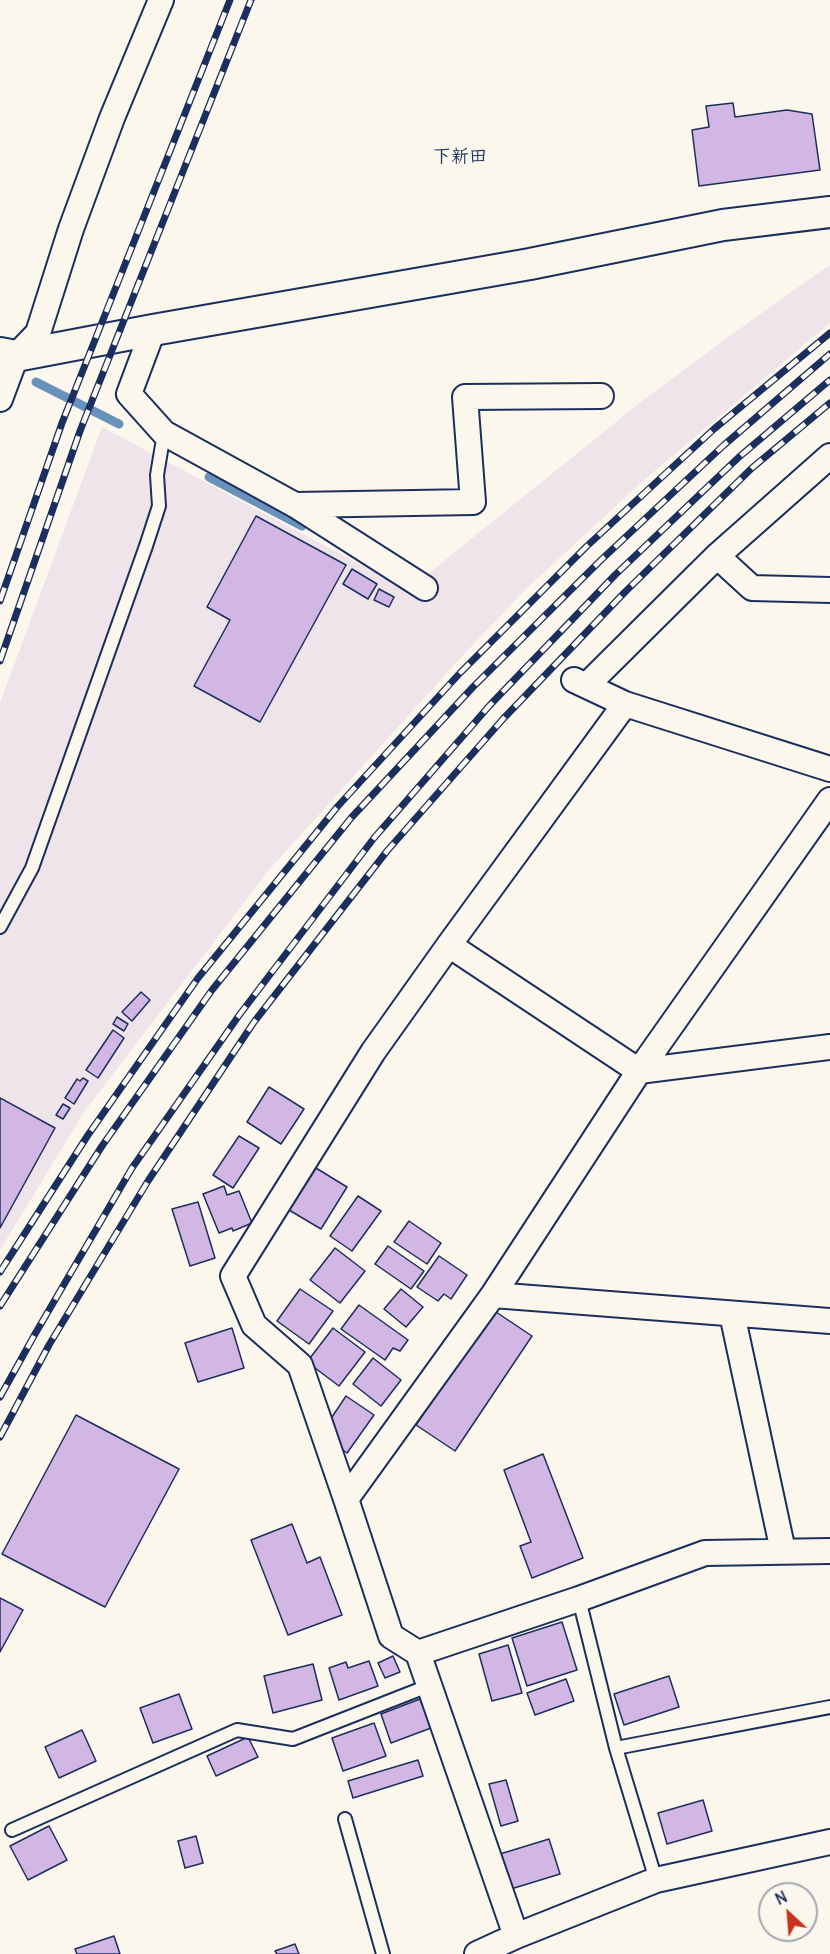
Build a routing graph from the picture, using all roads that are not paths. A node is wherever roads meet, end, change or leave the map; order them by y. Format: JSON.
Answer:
{"nodes":[{"id":1,"x":161,"y":0,"type":"edge"},
{"id":2,"x":830,"y":212,"type":"edge"},
{"id":3,"x":153,"y":330,"type":"junction"},
{"id":4,"x":8,"y":355,"type":"edge"},
{"id":5,"x":601,"y":396,"type":"dead end"},
{"id":6,"x":0,"y":399,"type":"edge"},
{"id":7,"x":164,"y":433,"type":"junction"},
{"id":8,"x":830,"y":456,"type":"edge"},
{"id":9,"x":295,"y":505,"type":"junction"},
{"id":10,"x":717,"y":556,"type":"junction"},
{"id":11,"x":425,"y":588,"type":"dead end"},
{"id":12,"x":830,"y":590,"type":"edge"},
{"id":13,"x":625,"y":704,"type":"junction"},
{"id":14,"x":830,"y":769,"type":"edge"},
{"id":15,"x":830,"y":800,"type":"edge"},
{"id":16,"x":0,"y":927,"type":"edge"},
{"id":17,"x":449,"y":945,"type":"junction"},
{"id":18,"x":830,"y":1047,"type":"edge"},
{"id":19,"x":639,"y":1071,"type":"junction"},
{"id":20,"x":493,"y":1295,"type":"junction"},
{"id":21,"x":732,"y":1314,"type":"junction"},
{"id":22,"x":830,"y":1321,"type":"edge"},
{"id":23,"x":346,"y":1499,"type":"junction"},
{"id":24,"x":783,"y":1551,"type":"junction"},
{"id":25,"x":830,"y":1551,"type":"edge"},
{"id":26,"x":579,"y":1599,"type":"junction"},
{"id":27,"x":418,"y":1653,"type":"junction"},
{"id":28,"x":428,"y":1686,"type":"junction"},
{"id":29,"x":830,"y":1707,"type":"edge"},
{"id":30,"x":616,"y":1748,"type":"junction"},
{"id":31,"x":345,"y":1819,"type":"dead end"},
{"id":32,"x":12,"y":1830,"type":"dead end"},
{"id":33,"x":830,"y":1842,"type":"edge"},
{"id":34,"x":656,"y":1880,"type":"junction"},
{"id":35,"x":516,"y":1936,"type":"junction"},
{"id":36,"x":383,"y":1954,"type":"edge"},
{"id":37,"x":477,"y":1954,"type":"edge"}],
"edges":[{"from":1,"to":4,"type":"street"},
{"from":2,"to":3,"type":"street"},
{"from":3,"to":4,"type":"street"},
{"from":3,"to":7,"type":"street"},
{"from":4,"to":6,"type":"street"},
{"from":5,"to":9,"type":"street"},
{"from":7,"to":9,"type":"street"},
{"from":7,"to":16,"type":"lane"},
{"from":8,"to":10,"type":"street"},
{"from":9,"to":11,"type":"street"},
{"from":10,"to":12,"type":"street"},
{"from":10,"to":13,"type":"street"},
{"from":13,"to":14,"type":"street"},
{"from":13,"to":17,"type":"street"},
{"from":15,"to":19,"type":"street"},
{"from":17,"to":19,"type":"street"},
{"from":17,"to":23,"type":"street"},
{"from":18,"to":19,"type":"street"},
{"from":19,"to":20,"type":"street"},
{"from":20,"to":21,"type":"street"},
{"from":20,"to":23,"type":"street"},
{"from":21,"to":22,"type":"street"},
{"from":21,"to":24,"type":"street"},
{"from":23,"to":27,"type":"street"},
{"from":24,"to":25,"type":"street"},
{"from":24,"to":26,"type":"street"},
{"from":26,"to":27,"type":"street"},
{"from":26,"to":30,"type":"lane"},
{"from":27,"to":28,"type":"street"},
{"from":28,"to":32,"type":"lane"},
{"from":28,"to":35,"type":"street"},
{"from":29,"to":30,"type":"lane"},
{"from":30,"to":34,"type":"lane"},
{"from":31,"to":36,"type":"lane"},
{"from":33,"to":34,"type":"street"},
{"from":34,"to":35,"type":"street"},
{"from":35,"to":37,"type":"street"}]}
